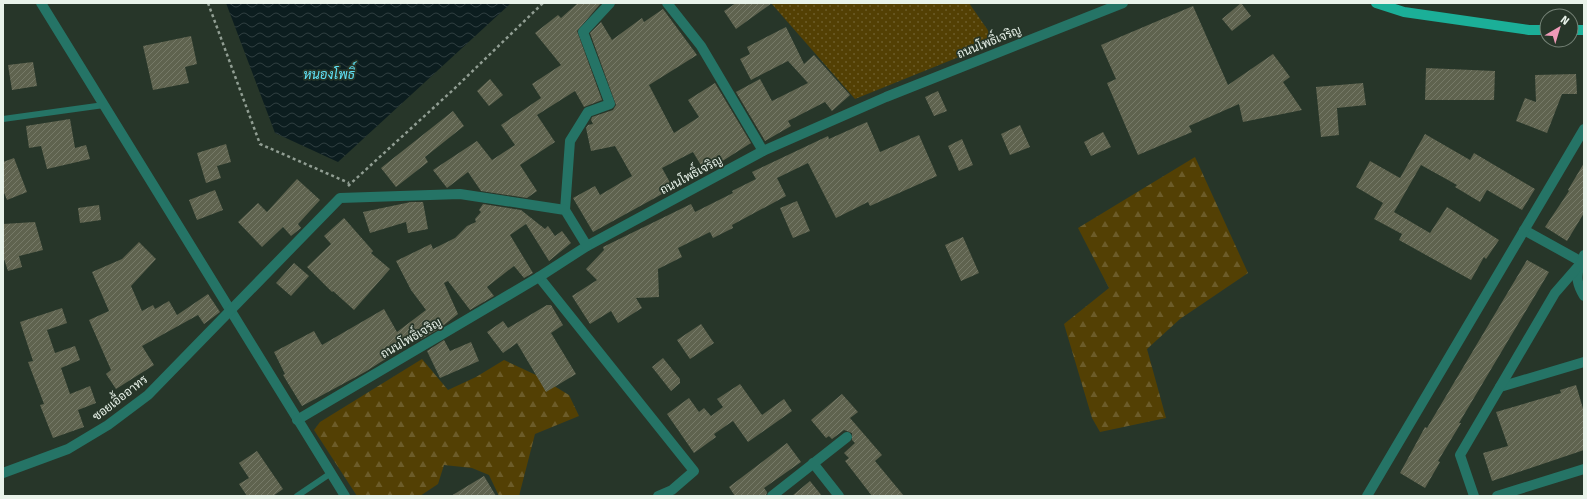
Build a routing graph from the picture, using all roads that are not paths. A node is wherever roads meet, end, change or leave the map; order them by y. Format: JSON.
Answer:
{"nodes":[{"id":1,"x":41,"y":3,"type":"edge"},
{"id":2,"x":610,"y":3,"type":"edge"},
{"id":3,"x":667,"y":3,"type":"edge"},
{"id":4,"x":1123,"y":3,"type":"edge"},
{"id":5,"x":1376,"y":3,"type":"edge"},
{"id":6,"x":1539,"y":30,"type":"edge"},
{"id":7,"x":104,"y":105,"type":"junction"},
{"id":8,"x":3,"y":119,"type":"edge"},
{"id":9,"x":1584,"y":130,"type":"edge"},
{"id":10,"x":763,"y":151,"type":"junction"},
{"id":11,"x":565,"y":210,"type":"junction"},
{"id":12,"x":1524,"y":230,"type":"junction"},
{"id":13,"x":587,"y":246,"type":"junction"},
{"id":14,"x":1583,"y":259,"type":"edge"},
{"id":15,"x":539,"y":277,"type":"junction"},
{"id":16,"x":1584,"y":296,"type":"edge"},
{"id":17,"x":230,"y":311,"type":"junction"},
{"id":18,"x":1584,"y":362,"type":"edge"},
{"id":19,"x":1500,"y":387,"type":"junction"},
{"id":20,"x":297,"y":420,"type":"junction"},
{"id":21,"x":847,"y":437,"type":"dead end"},
{"id":22,"x":813,"y":463,"type":"junction"},
{"id":23,"x":1584,"y":469,"type":"edge"},
{"id":24,"x":3,"y":472,"type":"edge"},
{"id":25,"x":331,"y":473,"type":"junction"},
{"id":26,"x":297,"y":496,"type":"edge"},
{"id":27,"x":345,"y":496,"type":"edge"},
{"id":28,"x":658,"y":496,"type":"edge"},
{"id":29,"x":772,"y":496,"type":"edge"},
{"id":30,"x":839,"y":496,"type":"edge"},
{"id":31,"x":1367,"y":496,"type":"edge"},
{"id":32,"x":1474,"y":496,"type":"edge"},
{"id":33,"x":1497,"y":496,"type":"edge"}],
"edges":[{"from":1,"to":7,"type":"street"},
{"from":2,"to":11,"type":"street"},
{"from":3,"to":10,"type":"street"},
{"from":4,"to":10,"type":"street","name":"ถนนโพธิ์เจริญ"},
{"from":5,"to":6,"type":"main road"},
{"from":7,"to":8,"type":"lane"},
{"from":7,"to":17,"type":"street"},
{"from":9,"to":12,"type":"street"},
{"from":10,"to":13,"type":"street","name":"ถนนโพธิ์เจริญ"},
{"from":11,"to":13,"type":"street"},
{"from":11,"to":17,"type":"street","name":"ซอยเอื้ออาทร"},
{"from":12,"to":14,"type":"street"},
{"from":12,"to":31,"type":"street"},
{"from":13,"to":15,"type":"street","name":"ถนนโพธิ์เจริญ"},
{"from":14,"to":16,"type":"street"},
{"from":14,"to":19,"type":"street"},
{"from":15,"to":20,"type":"street","name":"ถนนโพธิ์เจริญ"},
{"from":15,"to":28,"type":"street"},
{"from":17,"to":20,"type":"street"},
{"from":17,"to":24,"type":"street","name":"ซอยเอื้ออาทร"},
{"from":18,"to":19,"type":"street"},
{"from":19,"to":32,"type":"street"},
{"from":20,"to":25,"type":"street"},
{"from":21,"to":22,"type":"street"},
{"from":22,"to":29,"type":"street"},
{"from":22,"to":30,"type":"street"},
{"from":23,"to":33,"type":"street"},
{"from":25,"to":26,"type":"lane"},
{"from":25,"to":27,"type":"street"}]}
